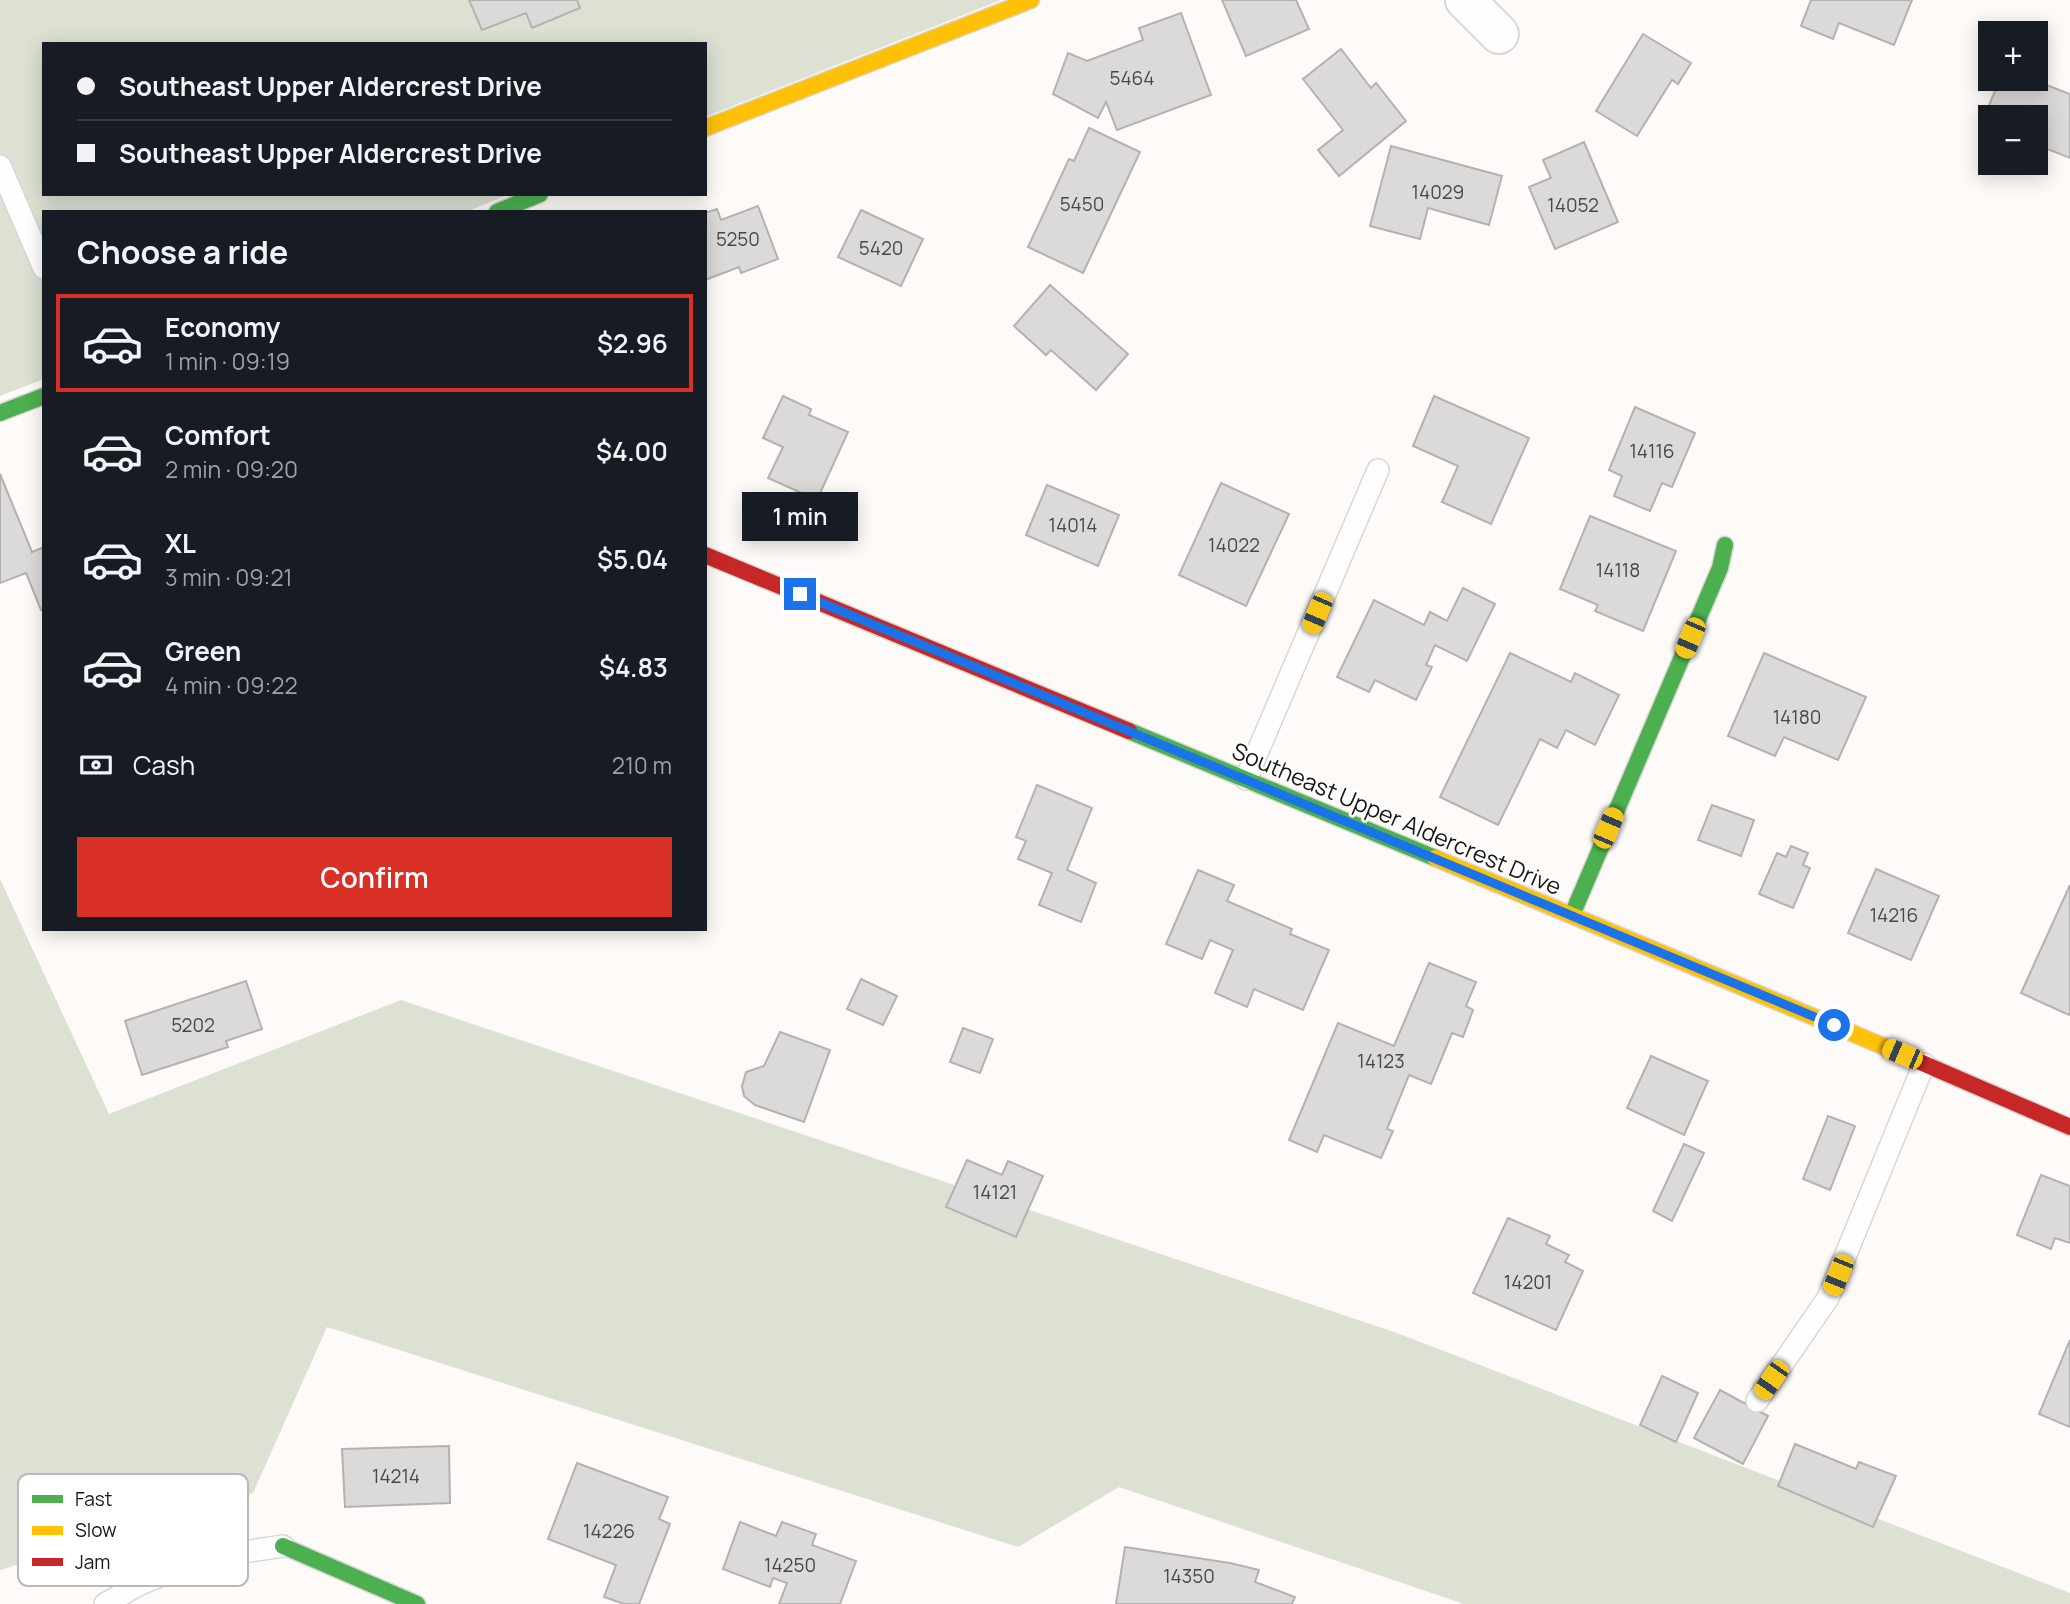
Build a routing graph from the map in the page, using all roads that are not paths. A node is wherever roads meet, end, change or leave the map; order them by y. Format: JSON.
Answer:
{"nodes":[{"id":1,"x":1031,"y":0,"type":"edge"},
{"id":2,"x":1465,"y":0,"type":"edge"},
{"id":3,"x":1499,"y":34,"type":"dead end"},
{"id":4,"x":707,"y":127,"type":"edge"},
{"id":5,"x":0,"y":166,"type":"edge"},
{"id":6,"x":535,"y":196,"type":"edge"},
{"id":7,"x":502,"y":210,"type":"edge"},
{"id":8,"x":42,"y":263,"type":"edge"},
{"id":9,"x":42,"y":397,"type":"edge"},
{"id":10,"x":0,"y":414,"type":"edge"},
{"id":11,"x":1378,"y":470,"type":"dead end"},
{"id":12,"x":1725,"y":545,"type":"dead end"},
{"id":13,"x":707,"y":556,"type":"edge"},
{"id":14,"x":1246,"y":779,"type":"junction"},
{"id":15,"x":1572,"y":915,"type":"junction"},
{"id":16,"x":1924,"y":1064,"type":"junction"},
{"id":17,"x":2070,"y":1127,"type":"edge"},
{"id":18,"x":1757,"y":1401,"type":"dead end"},
{"id":19,"x":283,"y":1546,"type":"joint"},
{"id":20,"x":248,"y":1551,"type":"edge"},
{"id":21,"x":136,"y":1586,"type":"edge"},
{"id":22,"x":105,"y":1604,"type":"edge"},
{"id":23,"x":417,"y":1604,"type":"edge"}],
"edges":[{"from":1,"to":4,"type":"street"},
{"from":2,"to":3,"type":"street"},
{"from":5,"to":8,"type":"lane"},
{"from":6,"to":7,"type":"street"},
{"from":9,"to":10,"type":"street"},
{"from":11,"to":14,"type":"lane"},
{"from":12,"to":15,"type":"street"},
{"from":13,"to":14,"type":"street","name":"Southeast Upper Aldercrest Drive"},
{"from":14,"to":15,"type":"street","name":"Southeast Upper Aldercrest Drive"},
{"from":15,"to":16,"type":"street","name":"Southeast Upper Aldercrest Drive"},
{"from":16,"to":17,"type":"street","name":"Southeast Upper Aldercrest Drive"},
{"from":16,"to":18,"type":"lane"},
{"from":19,"to":20,"type":"lane"},
{"from":19,"to":23,"type":"street"},
{"from":21,"to":22,"type":"lane"}]}
